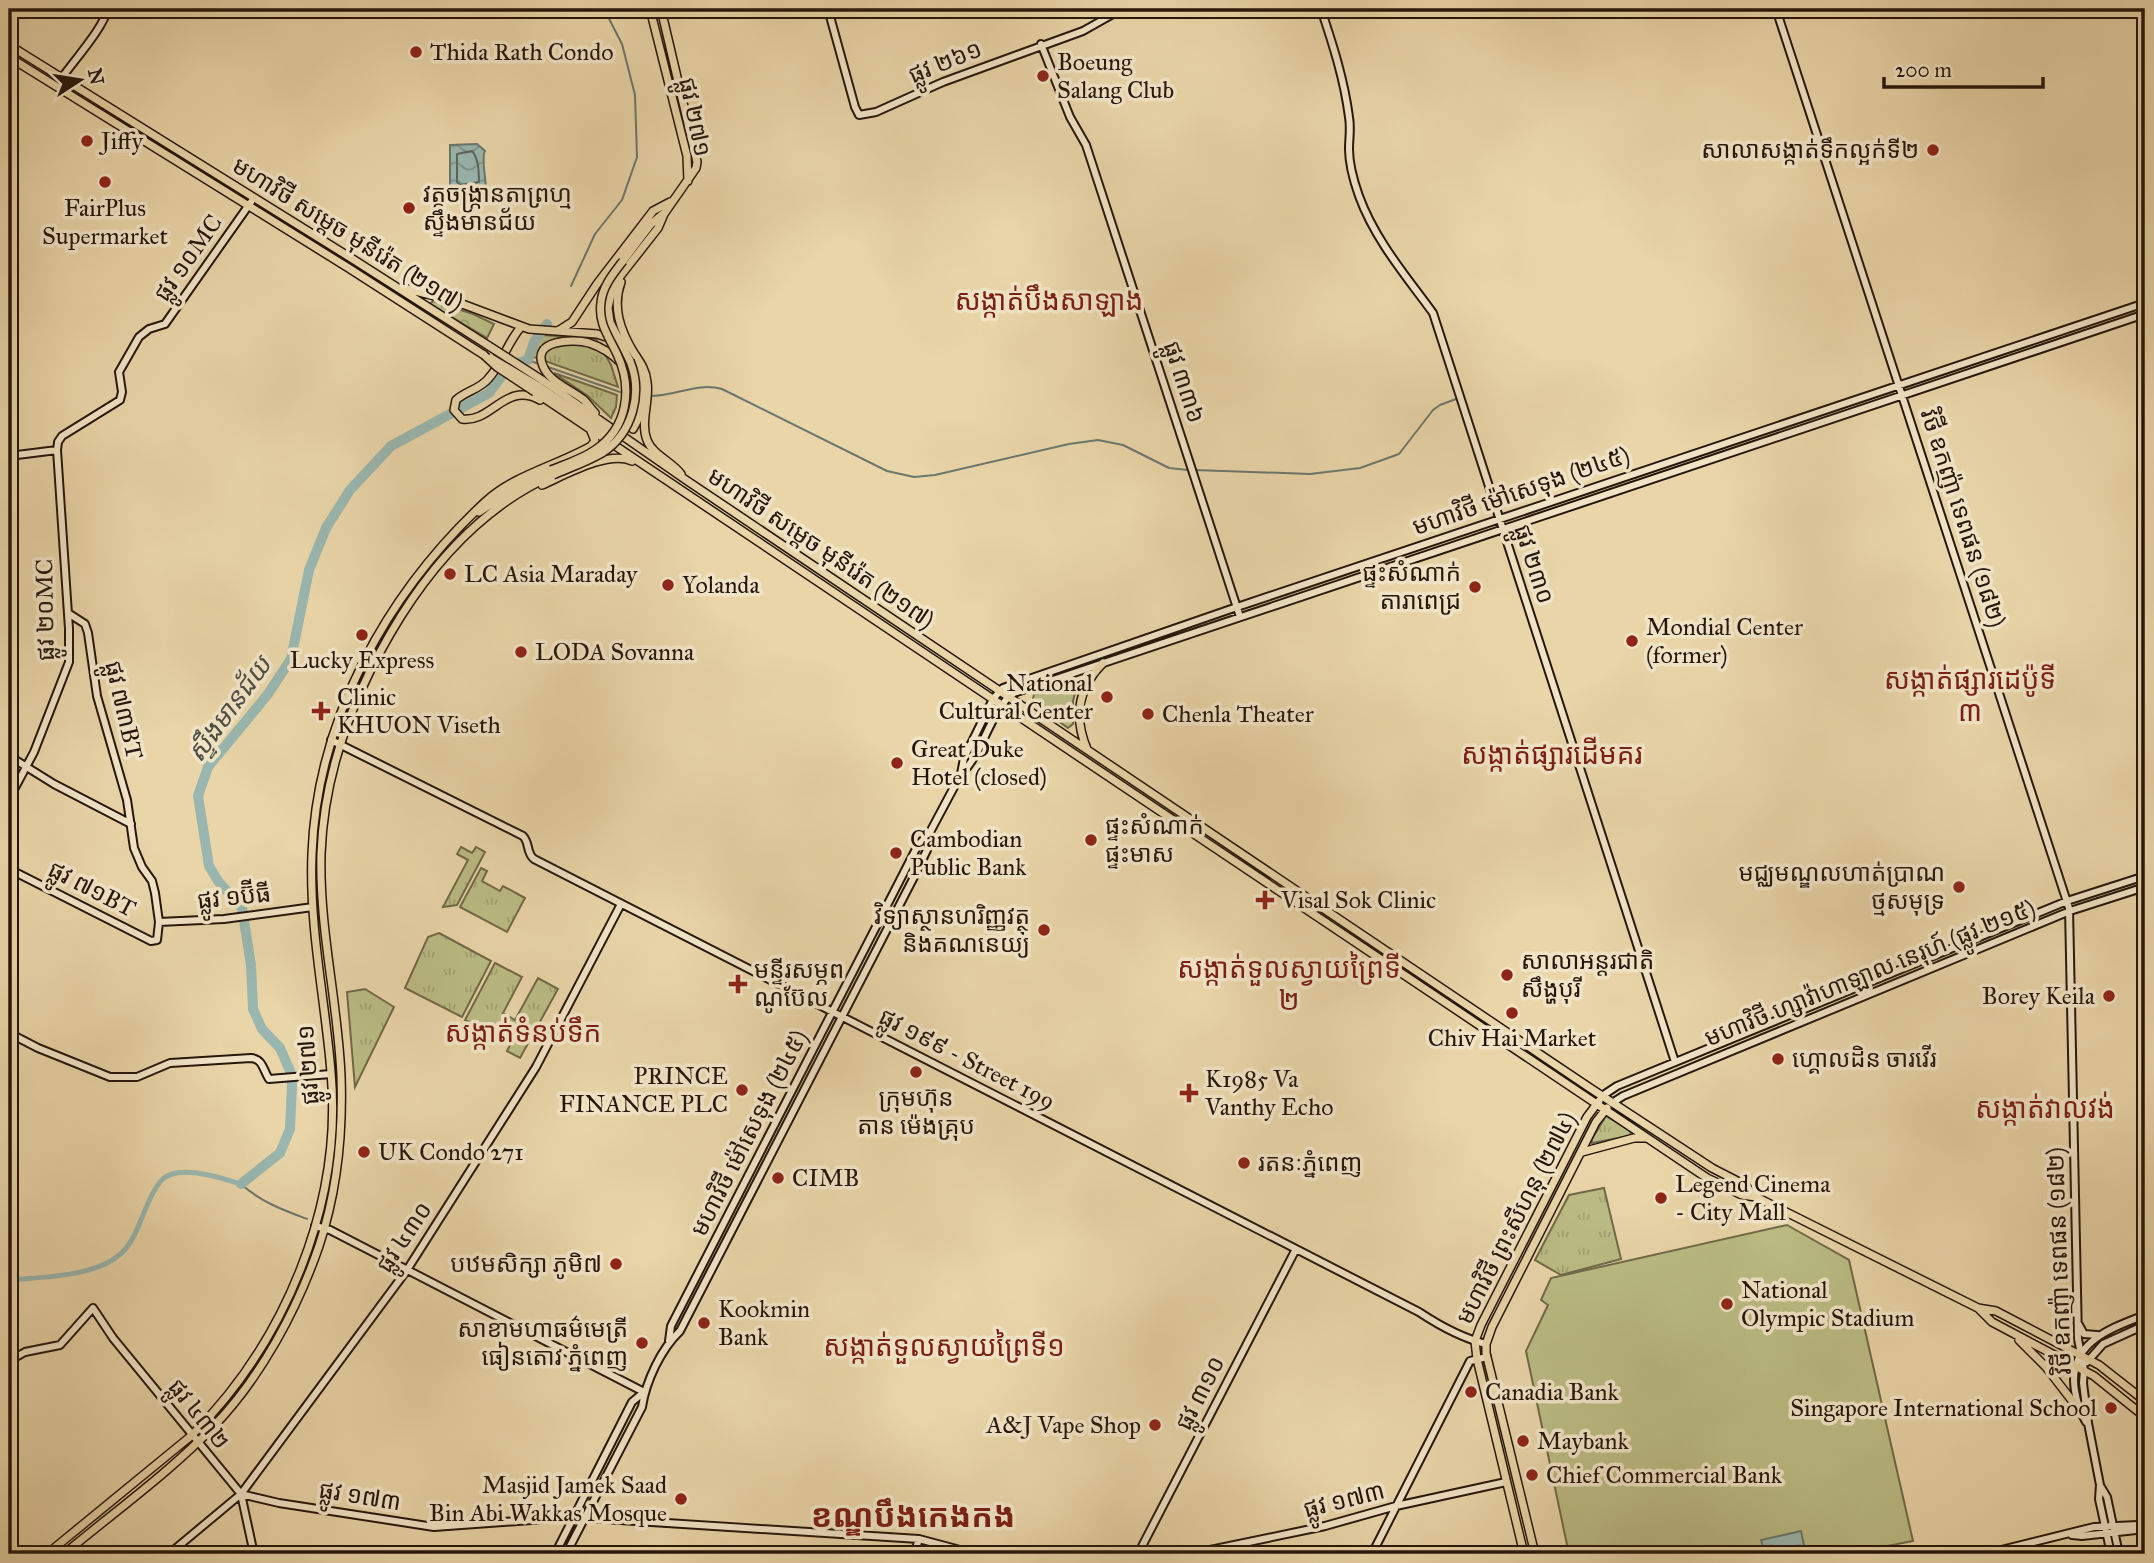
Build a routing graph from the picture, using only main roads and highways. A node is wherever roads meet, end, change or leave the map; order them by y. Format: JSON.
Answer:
{"nodes":[{"id":1,"x":650,"y":9,"type":"edge"},
{"id":2,"x":661,"y":9,"type":"edge"},
{"id":3,"x":9,"y":45,"type":"edge"},
{"id":4,"x":9,"y":57,"type":"edge"},
{"id":5,"x":688,"y":181,"type":"junction"},
{"id":6,"x":674,"y":200,"type":"junction"},
{"id":7,"x":664,"y":214,"type":"junction"},
{"id":8,"x":395,"y":285,"type":"junction"},
{"id":9,"x":525,"y":328,"type":"junction"},
{"id":10,"x":552,"y":331,"type":"junction"},
{"id":11,"x":630,"y":356,"type":"junction"},
{"id":12,"x":621,"y":364,"type":"junction"},
{"id":13,"x":538,"y":386,"type":"junction"},
{"id":14,"x":561,"y":409,"type":"junction"},
{"id":15,"x":601,"y":420,"type":"junction"},
{"id":16,"x":588,"y":428,"type":"junction"},
{"id":17,"x":633,"y":429,"type":"dead end"},
{"id":18,"x":605,"y":432,"type":"dead end"},
{"id":19,"x":641,"y":463,"type":"junction"},
{"id":20,"x":552,"y":472,"type":"junction"},
{"id":21,"x":686,"y":480,"type":"junction"},
{"id":22,"x":475,"y":514,"type":"junction"},
{"id":23,"x":481,"y":521,"type":"junction"},
{"id":24,"x":1103,"y":663,"type":"road end"},
{"id":25,"x":1087,"y":749,"type":"junction"},
{"id":26,"x":1602,"y":1096,"type":"junction"},
{"id":27,"x":1612,"y":1103,"type":"junction"},
{"id":28,"x":1596,"y":1104,"type":"junction"},
{"id":29,"x":1605,"y":1110,"type":"junction"},
{"id":30,"x":1647,"y":1138,"type":"junction"},
{"id":31,"x":1581,"y":1153,"type":"junction"},
{"id":32,"x":1756,"y":1197,"type":"junction"},
{"id":33,"x":1978,"y":1308,"type":"junction"},
{"id":34,"x":2011,"y":1332,"type":"junction"},
{"id":35,"x":2144,"y":1401,"type":"edge"},
{"id":36,"x":2136,"y":1409,"type":"junction"},
{"id":37,"x":2080,"y":1411,"type":"road end"},
{"id":38,"x":2145,"y":1417,"type":"edge"},
{"id":39,"x":47,"y":1554,"type":"edge"},
{"id":40,"x":64,"y":1554,"type":"edge"},
{"id":41,"x":1524,"y":1554,"type":"edge"},
{"id":42,"x":1535,"y":1554,"type":"edge"}],
"edges":[{"from":1,"to":5,"type":"main road","name":"ផ្លូវ ២៧១"},
{"from":2,"to":5,"type":"main road","name":"ផ្លូវ ២៧១"},
{"from":3,"to":8,"type":"main road","name":"មហាវិថី សម្តេច មុនីរ៉េត (២១៧)"},
{"from":4,"to":13,"type":"main road","name":"មហាវិថី សម្តេច មុនីរ៉េត (២១៧)","bridge":true},
{"from":5,"to":6,"type":"main road"},
{"from":6,"to":7,"type":"main road"},
{"from":6,"to":10,"type":"main road"},
{"from":7,"to":11,"type":"main road"},
{"from":7,"to":12,"type":"main road","bridge":true},
{"from":8,"to":9,"type":"main road"},
{"from":8,"to":13,"type":"main road","name":"មហាវិថី សម្តេច មុនីរ៉េត (២១៧)","bridge":true},
{"from":9,"to":10,"type":"main road"},
{"from":9,"to":14,"type":"main road"},
{"from":10,"to":11,"type":"main road"},
{"from":11,"to":17,"type":"main road"},
{"from":11,"to":20,"type":"main road","bridge":true},
{"from":11,"to":21,"type":"main road"},
{"from":12,"to":15,"type":"main road"},
{"from":12,"to":20,"type":"main road","bridge":true},
{"from":13,"to":14,"type":"main road","name":"មហាវិថី សម្តេច មុនីរ៉េត (២១៧)"},
{"from":13,"to":15,"type":"main road","name":"មហាវិថី សម្តេច មុនីរ៉េត (២១៧)"},
{"from":13,"to":18,"type":"main road"},
{"from":14,"to":16,"type":"main road","name":"មហាវិថី សម្តេច មុនីរ៉េត (២១៧)"},
{"from":15,"to":21,"type":"main road","name":"មហាវិថី សម្តេច មុនីរ៉េត (២១៧)"},
{"from":16,"to":19,"type":"main road","name":"មហាវិថី សម្តេច មុនីរ៉េត (២១៧)"},
{"from":16,"to":22,"type":"main road"},
{"from":19,"to":23,"type":"main road"},
{"from":19,"to":28,"type":"main road","name":"មហាវិថី សម្តេច មុនីរ៉េត (២១៧)"},
{"from":20,"to":22,"type":"main road"},
{"from":20,"to":23,"type":"main road"},
{"from":21,"to":25,"type":"main road","name":"មហាវិថី សម្តេច មុនីរ៉េត (២១៧)"},
{"from":22,"to":39,"type":"main road","name":"ផ្លូវ ២៧១"},
{"from":23,"to":40,"type":"main road","name":"ផ្លូវ ២៧១"},
{"from":24,"to":25,"type":"main road"},
{"from":25,"to":26,"type":"main road","name":"មហាវិថី សម្តេច មុនីរ៉េត (២១៧)"},
{"from":26,"to":27,"type":"main road","name":"មហាវិថី សម្តេច មុនីរ៉េត (២១៧)"},
{"from":26,"to":28,"type":"main road","name":"មហាវិថី ព្រះសីហនុ (២៧៤)"},
{"from":27,"to":29,"type":"main road","name":"មហាវិថី ព្រះសីហនុ (២៧៤)"},
{"from":27,"to":32,"type":"main road","name":"មហាវិថី សម្តេច មុនីរ៉េត (២១៧)"},
{"from":28,"to":29,"type":"main road","name":"មហាវិថី សម្តេច មុនីរ៉េត (២១៧)"},
{"from":28,"to":41,"type":"main road","name":"មហាវិថី ព្រះសីហនុ (២៧៤)"},
{"from":29,"to":30,"type":"main road","name":"មហាវិថី សម្តេច មុនីរ៉េត (២១៧)"},
{"from":29,"to":31,"type":"main road","name":"មហាវិថី ព្រះសីហនុ (២៧៤)"},
{"from":30,"to":31,"type":"main road"},
{"from":30,"to":32,"type":"main road","name":"មហាវិថី សម្តេច មុនីរ៉េត (២១៧)"},
{"from":31,"to":42,"type":"main road","name":"មហាវិថី ព្រះសីហនុ (២៧៤)"},
{"from":32,"to":33,"type":"main road"},
{"from":33,"to":34,"type":"main road"},
{"from":33,"to":35,"type":"main road"},
{"from":34,"to":36,"type":"main road"},
{"from":34,"to":37,"type":"main road"},
{"from":35,"to":36,"type":"main road"},
{"from":36,"to":38,"type":"main road"}]}
